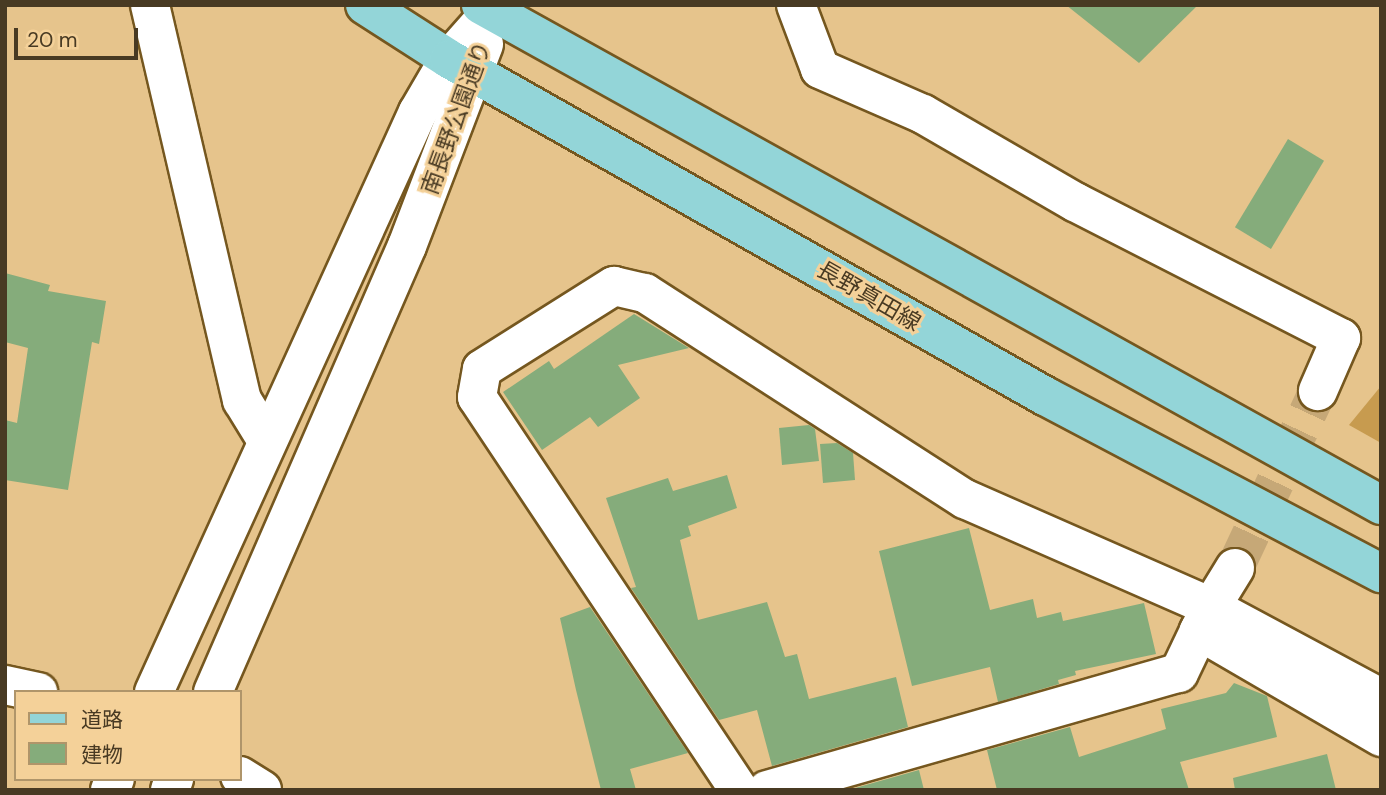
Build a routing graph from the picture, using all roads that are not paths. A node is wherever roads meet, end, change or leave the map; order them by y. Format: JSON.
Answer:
{"nodes":[{"id":1,"x":150,"y":5,"type":"edge"},
{"id":2,"x":365,"y":5,"type":"edge"},
{"id":3,"x":796,"y":5,"type":"edge"},
{"id":4,"x":490,"y":7,"type":"edge"},
{"id":5,"x":463,"y":66,"type":"junction"},
{"id":6,"x":1318,"y":391,"type":"tunnel mouth"},
{"id":7,"x":267,"y":441,"type":"junction"},
{"id":8,"x":1381,"y":505,"type":"edge"},
{"id":9,"x":1235,"y":568,"type":"tunnel mouth"},
{"id":10,"x":1381,"y":573,"type":"edge"},
{"id":11,"x":1205,"y":619,"type":"junction"},
{"id":12,"x":5,"y":685,"type":"edge"},
{"id":13,"x":29,"y":690,"type":"edge"},
{"id":14,"x":155,"y":690,"type":"edge"},
{"id":15,"x":215,"y":690,"type":"edge"},
{"id":16,"x":1381,"y":698,"type":"edge"},
{"id":17,"x":1381,"y":737,"type":"edge"},
{"id":18,"x":242,"y":777,"type":"edge"},
{"id":19,"x":262,"y":790,"type":"edge"},
{"id":20,"x":739,"y":790,"type":"edge"},
{"id":21,"x":766,"y":790,"type":"edge"}],
"edges":[{"from":1,"to":7,"type":"street"},
{"from":2,"to":5,"type":"main road","name":"長野真田線"},
{"from":3,"to":6,"type":"street"},
{"from":4,"to":5,"type":"street","name":"南長野公園通り"},
{"from":4,"to":8,"type":"main road"},
{"from":5,"to":7,"type":"street","name":"南長野公園通り"},
{"from":5,"to":10,"type":"main road","name":"長野真田線"},
{"from":5,"to":15,"type":"street","name":"南長野公園通り"},
{"from":7,"to":14,"type":"street","name":"南長野公園通り"},
{"from":9,"to":11,"type":"street"},
{"from":11,"to":16,"type":"street"},
{"from":11,"to":17,"type":"street"},
{"from":11,"to":20,"type":"street"},
{"from":11,"to":21,"type":"street"},
{"from":12,"to":13,"type":"street"},
{"from":18,"to":19,"type":"street"}]}
